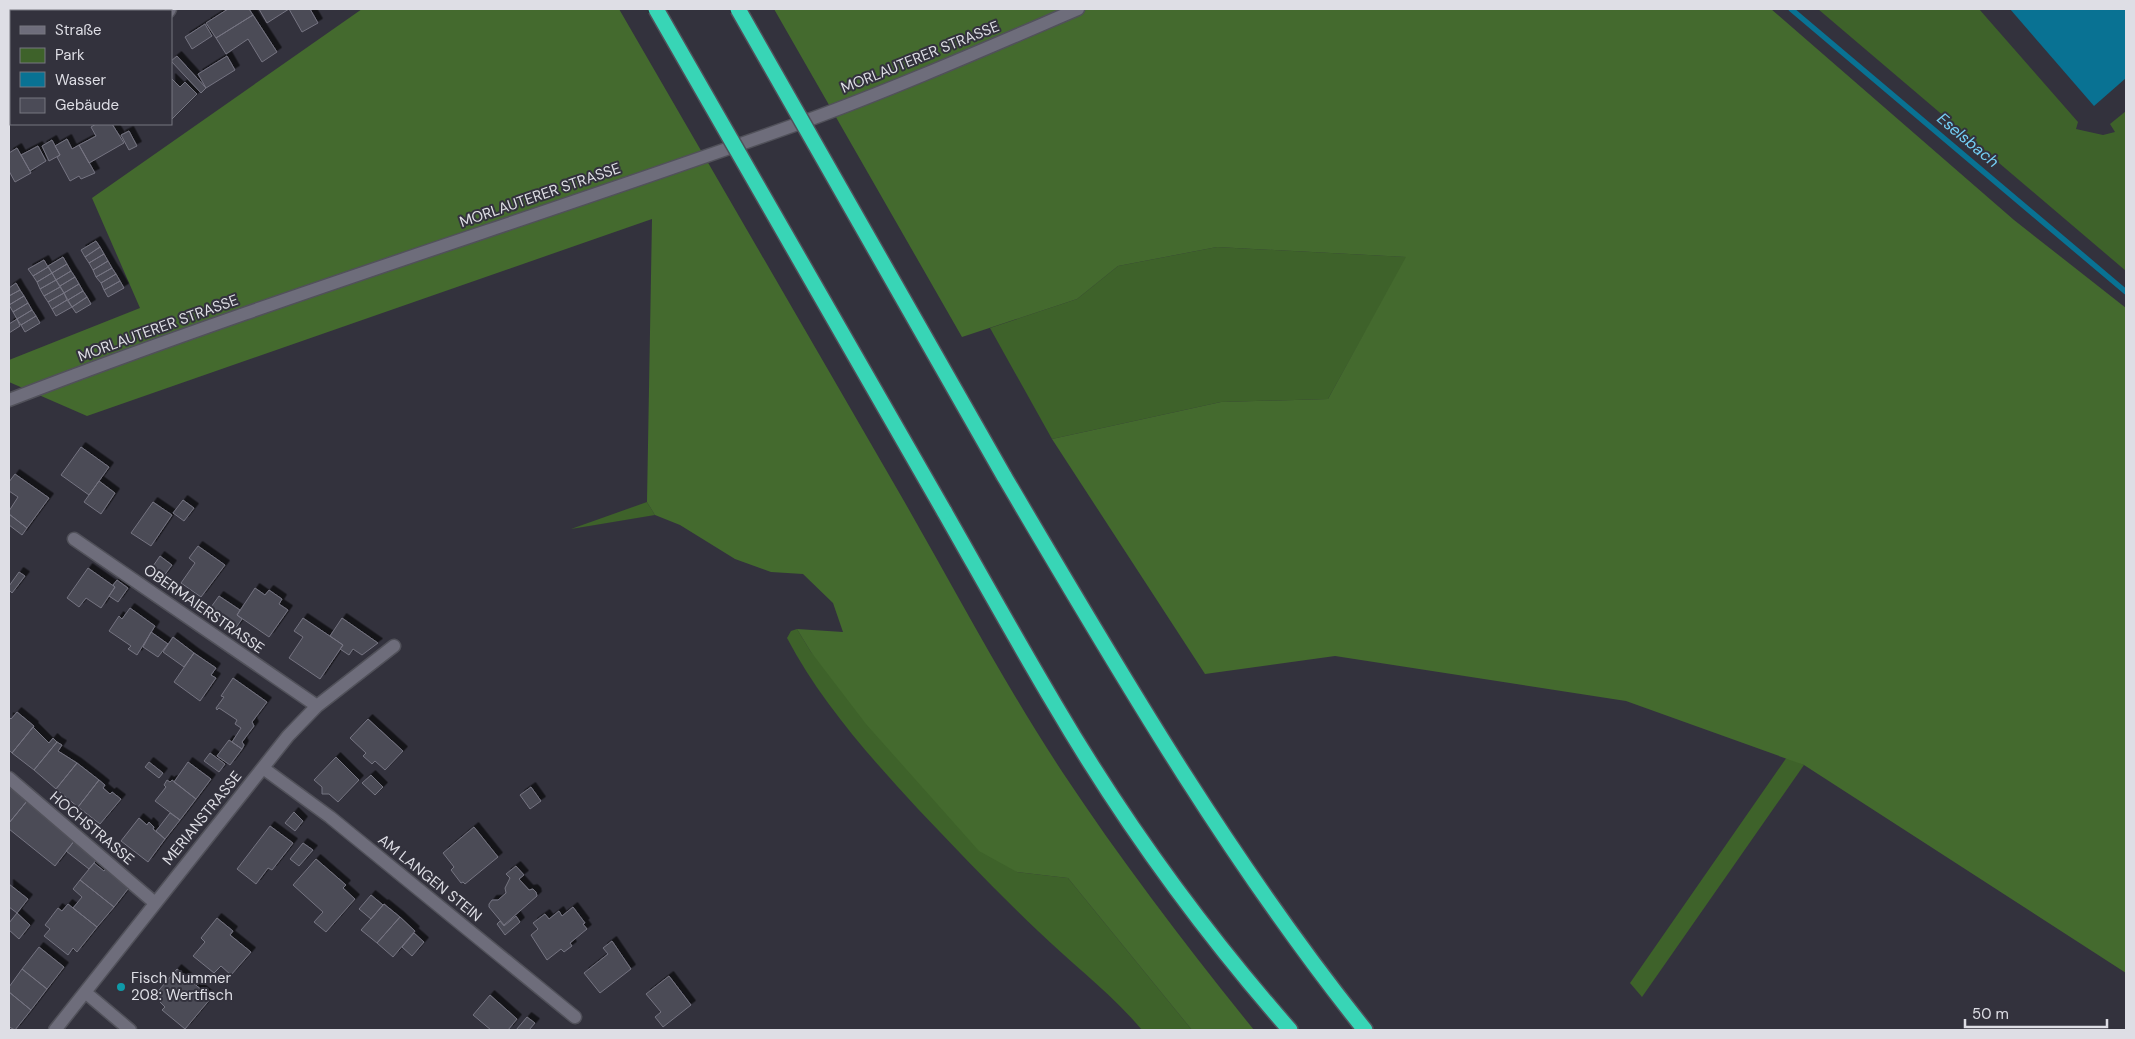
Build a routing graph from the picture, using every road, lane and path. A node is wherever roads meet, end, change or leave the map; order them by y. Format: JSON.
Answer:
{"nodes":[{"id":1,"x":656,"y":9,"type":"edge"},
{"id":2,"x":738,"y":9,"type":"edge"},
{"id":3,"x":1078,"y":9,"type":"edge"},
{"id":4,"x":9,"y":400,"type":"edge"},
{"id":5,"x":74,"y":538,"type":"dead end"},
{"id":6,"x":394,"y":646,"type":"dead end"},
{"id":7,"x":316,"y":706,"type":"junction"},
{"id":8,"x":263,"y":768,"type":"junction"},
{"id":9,"x":9,"y":778,"type":"edge"},
{"id":10,"x":155,"y":903,"type":"junction"},
{"id":11,"x":85,"y":992,"type":"junction"},
{"id":12,"x":574,"y":1017,"type":"dead end"},
{"id":13,"x":55,"y":1030,"type":"edge"},
{"id":14,"x":130,"y":1030,"type":"edge"},
{"id":15,"x":1290,"y":1030,"type":"edge"},
{"id":16,"x":1366,"y":1030,"type":"edge"}],
"edges":[{"from":1,"to":15,"type":"highway","bridge":true},
{"from":2,"to":16,"type":"highway","bridge":true},
{"from":3,"to":4,"type":"street","name":"MORLAUTERER STRASSE"},
{"from":5,"to":7,"type":"street","name":"OBERMAIERSTRASSE"},
{"from":6,"to":7,"type":"street","name":"MERIANSTRASSE"},
{"from":7,"to":8,"type":"street","name":"MERIANSTRASSE"},
{"from":8,"to":10,"type":"street","name":"MERIANSTRASSE"},
{"from":8,"to":12,"type":"street","name":"AM LANGEN STEIN"},
{"from":9,"to":10,"type":"street","name":"HOCHSTRASSE"},
{"from":10,"to":11,"type":"street","name":"MERIANSTRASSE"},
{"from":11,"to":13,"type":"street","name":"MERIANSTRASSE"},
{"from":11,"to":14,"type":"street"}]}
